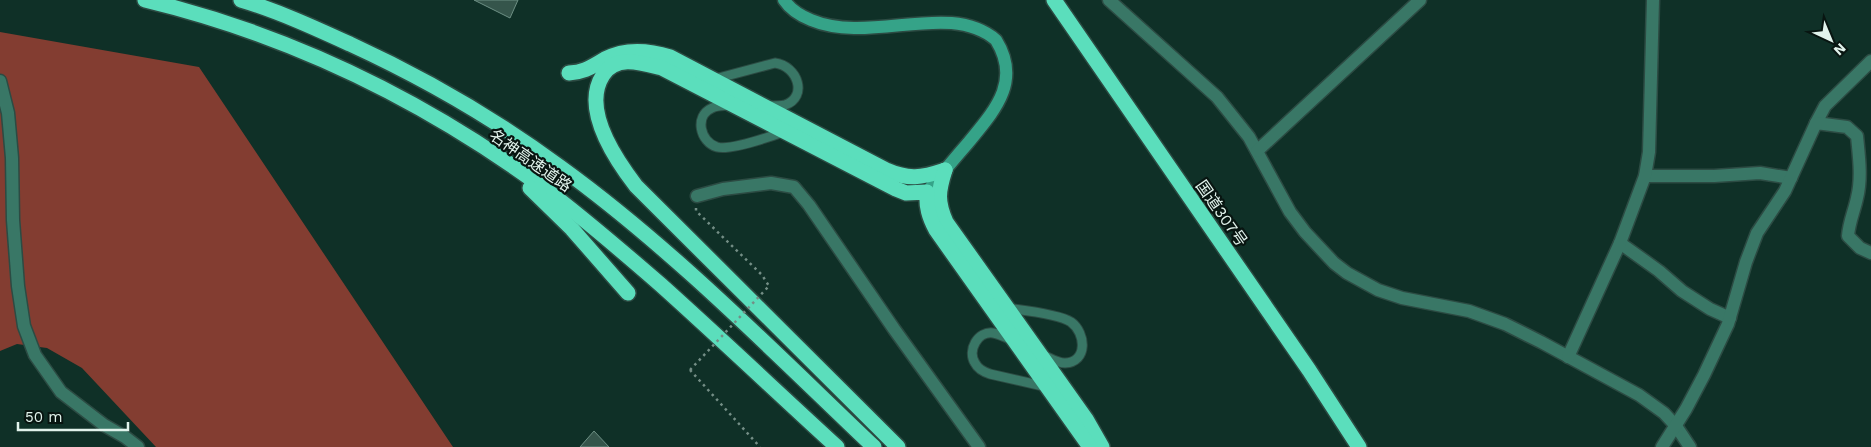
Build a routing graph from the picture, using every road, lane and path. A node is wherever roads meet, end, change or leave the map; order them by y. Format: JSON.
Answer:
{"nodes":[{"id":1,"x":145,"y":0,"type":"edge"},
{"id":2,"x":241,"y":0,"type":"edge"},
{"id":3,"x":784,"y":0,"type":"edge"},
{"id":4,"x":1054,"y":0,"type":"edge"},
{"id":5,"x":1109,"y":0,"type":"edge"},
{"id":6,"x":1652,"y":0,"type":"edge"},
{"id":7,"x":1415,"y":2,"type":"edge"},
{"id":8,"x":965,"y":12,"type":"dead end"},
{"id":9,"x":898,"y":13,"type":"dead end"},
{"id":10,"x":1871,"y":61,"type":"edge"},
{"id":11,"x":569,"y":73,"type":"dead end"},
{"id":12,"x":712,"y":79,"type":"junction"},
{"id":13,"x":0,"y":81,"type":"edge"},
{"id":14,"x":694,"y":84,"type":"junction"},
{"id":15,"x":734,"y":105,"type":"junction"},
{"id":16,"x":764,"y":106,"type":"junction"},
{"id":17,"x":1816,"y":123,"type":"junction"},
{"id":18,"x":802,"y":126,"type":"junction"},
{"id":19,"x":785,"y":132,"type":"junction"},
{"id":20,"x":1257,"y":151,"type":"junction"},
{"id":21,"x":498,"y":156,"type":"junction"},
{"id":22,"x":945,"y":170,"type":"junction"},
{"id":23,"x":1645,"y":176,"type":"junction"},
{"id":24,"x":1791,"y":178,"type":"junction"},
{"id":25,"x":927,"y":192,"type":"junction"},
{"id":26,"x":698,"y":196,"type":"joint"},
{"id":27,"x":1620,"y":243,"type":"junction"},
{"id":28,"x":1871,"y":253,"type":"edge"},
{"id":29,"x":628,"y":293,"type":"dead end"},
{"id":30,"x":989,"y":304,"type":"junction"},
{"id":31,"x":1007,"y":308,"type":"junction"},
{"id":32,"x":1730,"y":318,"type":"junction"},
{"id":33,"x":1015,"y":341,"type":"junction"},
{"id":34,"x":1039,"y":352,"type":"junction"},
{"id":35,"x":1568,"y":357,"type":"junction"},
{"id":36,"x":1048,"y":387,"type":"junction"},
{"id":37,"x":1066,"y":392,"type":"junction"},
{"id":38,"x":1676,"y":426,"type":"junction"},
{"id":39,"x":138,"y":447,"type":"edge"},
{"id":40,"x":760,"y":447,"type":"edge"},
{"id":41,"x":837,"y":447,"type":"edge"},
{"id":42,"x":874,"y":447,"type":"edge"},
{"id":43,"x":898,"y":447,"type":"edge"},
{"id":44,"x":979,"y":447,"type":"edge"},
{"id":45,"x":1090,"y":447,"type":"edge"},
{"id":46,"x":1102,"y":447,"type":"edge"},
{"id":47,"x":1359,"y":447,"type":"edge"},
{"id":48,"x":1662,"y":447,"type":"edge"},
{"id":49,"x":1690,"y":447,"type":"edge"}],
"edges":[{"from":1,"to":21,"type":"highway","name":"名神高速道路"},
{"from":2,"to":42,"type":"highway","name":"名神高速道路"},
{"from":3,"to":9,"type":"main road"},
{"from":4,"to":47,"type":"highway","name":"国道307号"},
{"from":5,"to":20,"type":"street"},
{"from":6,"to":23,"type":"street"},
{"from":7,"to":20,"type":"street"},
{"from":8,"to":22,"type":"main road"},
{"from":10,"to":17,"type":"street"},
{"from":11,"to":12,"type":"highway"},
{"from":12,"to":14,"type":"lane"},
{"from":12,"to":16,"type":"highway"},
{"from":12,"to":16,"type":"lane"},
{"from":13,"to":39,"type":"street"},
{"from":14,"to":15,"type":"highway"},
{"from":14,"to":43,"type":"highway"},
{"from":15,"to":19,"type":"highway"},
{"from":15,"to":19,"type":"lane"},
{"from":16,"to":18,"type":"highway"},
{"from":17,"to":24,"type":"street"},
{"from":17,"to":28,"type":"street"},
{"from":18,"to":19,"type":"lane"},
{"from":18,"to":22,"type":"highway"},
{"from":19,"to":25,"type":"highway"},
{"from":20,"to":35,"type":"street"},
{"from":21,"to":29,"type":"highway"},
{"from":21,"to":41,"type":"highway","name":"名神高速道路"},
{"from":22,"to":25,"type":"main road"},
{"from":22,"to":31,"type":"highway"},
{"from":23,"to":24,"type":"street"},
{"from":23,"to":27,"type":"street"},
{"from":24,"to":32,"type":"street"},
{"from":25,"to":30,"type":"highway"},
{"from":26,"to":40,"type":"path","bridge":true},
{"from":26,"to":44,"type":"street"},
{"from":27,"to":32,"type":"street"},
{"from":27,"to":35,"type":"street"},
{"from":30,"to":31,"type":"lane"},
{"from":30,"to":33,"type":"highway"},
{"from":31,"to":34,"type":"highway"},
{"from":31,"to":34,"type":"lane"},
{"from":32,"to":38,"type":"street"},
{"from":33,"to":36,"type":"highway"},
{"from":33,"to":36,"type":"lane"},
{"from":34,"to":37,"type":"highway"},
{"from":35,"to":38,"type":"street"},
{"from":36,"to":37,"type":"lane"},
{"from":36,"to":45,"type":"highway"},
{"from":37,"to":46,"type":"highway"},
{"from":38,"to":48,"type":"street"},
{"from":38,"to":49,"type":"street"}]}
